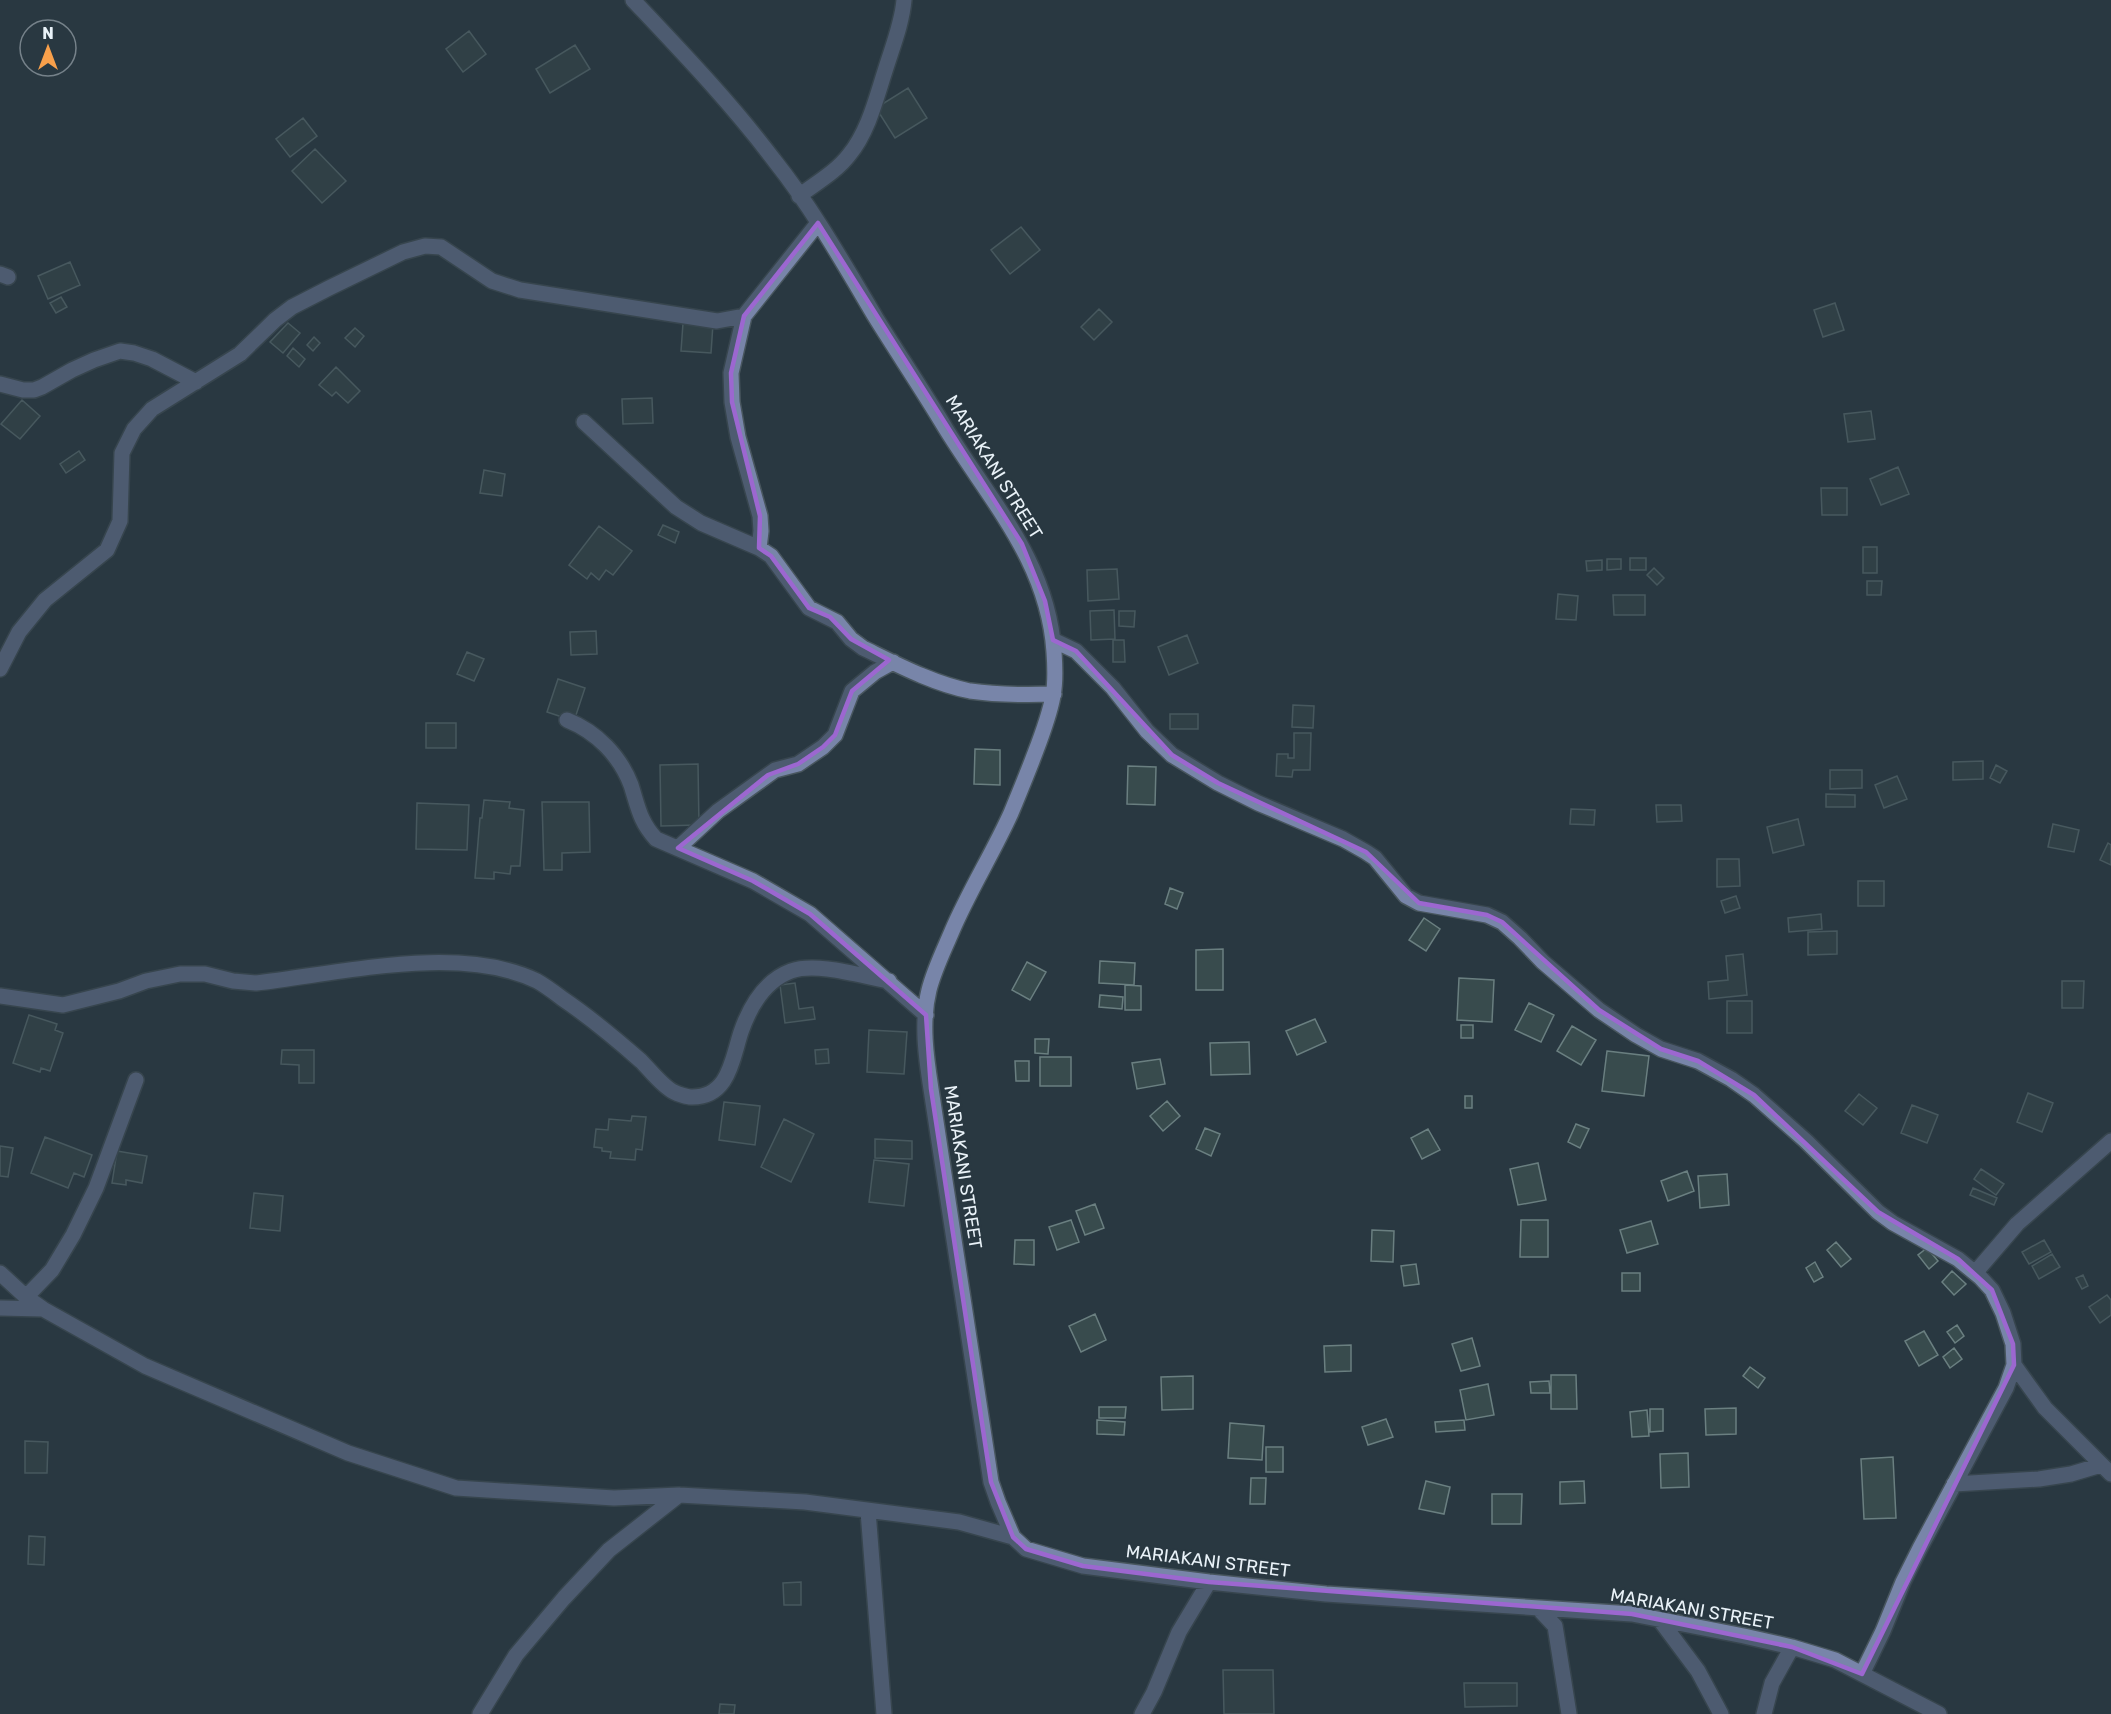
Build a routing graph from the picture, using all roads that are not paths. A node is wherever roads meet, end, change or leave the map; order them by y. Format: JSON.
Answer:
{"nodes":[{"id":1,"x":633,"y":0,"type":"edge"},
{"id":2,"x":904,"y":0,"type":"edge"},
{"id":3,"x":799,"y":196,"type":"junction"},
{"id":4,"x":818,"y":223,"type":"junction"},
{"id":5,"x":744,"y":316,"type":"junction"},
{"id":6,"x":196,"y":382,"type":"junction"},
{"id":7,"x":0,"y":384,"type":"edge"},
{"id":8,"x":584,"y":422,"type":"dead end"},
{"id":9,"x":759,"y":548,"type":"junction"},
{"id":10,"x":1053,"y":640,"type":"junction"},
{"id":11,"x":892,"y":662,"type":"junction"},
{"id":12,"x":0,"y":669,"type":"edge"},
{"id":13,"x":1054,"y":694,"type":"junction"},
{"id":14,"x":567,"y":720,"type":"dead end"},
{"id":15,"x":678,"y":848,"type":"junction"},
{"id":16,"x":889,"y":981,"type":"junction"},
{"id":17,"x":0,"y":996,"type":"edge"},
{"id":18,"x":926,"y":1015,"type":"junction"},
{"id":19,"x":136,"y":1080,"type":"dead end"},
{"id":20,"x":2111,"y":1141,"type":"edge"},
{"id":21,"x":0,"y":1273,"type":"edge"},
{"id":22,"x":1975,"y":1273,"type":"junction"},
{"id":23,"x":26,"y":1297,"type":"junction"},
{"id":24,"x":0,"y":1308,"type":"edge"},
{"id":25,"x":43,"y":1309,"type":"junction"},
{"id":26,"x":2014,"y":1365,"type":"junction"},
{"id":27,"x":2106,"y":1469,"type":"edge"},
{"id":28,"x":1954,"y":1485,"type":"junction"},
{"id":29,"x":679,"y":1495,"type":"junction"},
{"id":30,"x":868,"y":1511,"type":"junction"},
{"id":31,"x":1013,"y":1537,"type":"junction"},
{"id":32,"x":1209,"y":1582,"type":"junction"},
{"id":33,"x":1539,"y":1609,"type":"junction"},
{"id":34,"x":1660,"y":1620,"type":"junction"},
{"id":35,"x":1792,"y":1647,"type":"junction"},
{"id":36,"x":1862,"y":1674,"type":"junction"},
{"id":37,"x":480,"y":1714,"type":"edge"},
{"id":38,"x":884,"y":1714,"type":"edge"},
{"id":39,"x":1142,"y":1714,"type":"edge"},
{"id":40,"x":1569,"y":1714,"type":"edge"},
{"id":41,"x":1721,"y":1714,"type":"edge"},
{"id":42,"x":1764,"y":1714,"type":"edge"},
{"id":43,"x":1939,"y":1714,"type":"edge"}],
"edges":[{"from":1,"to":3,"type":"street","name":"MARIAKANI STREET"},
{"from":2,"to":3,"type":"street"},
{"from":3,"to":4,"type":"street","name":"MARIAKANI STREET"},
{"from":4,"to":5,"type":"street"},
{"from":4,"to":10,"type":"street","name":"MARIAKANI STREET"},
{"from":5,"to":6,"type":"street"},
{"from":5,"to":9,"type":"street"},
{"from":6,"to":7,"type":"street"},
{"from":6,"to":12,"type":"street"},
{"from":8,"to":9,"type":"street"},
{"from":9,"to":11,"type":"street"},
{"from":10,"to":13,"type":"street","name":"MARIAKANI STREET"},
{"from":10,"to":22,"type":"street"},
{"from":11,"to":13,"type":"street"},
{"from":11,"to":15,"type":"street"},
{"from":13,"to":18,"type":"street","name":"MARIAKANI STREET"},
{"from":14,"to":15,"type":"street"},
{"from":15,"to":16,"type":"street"},
{"from":16,"to":17,"type":"street"},
{"from":16,"to":18,"type":"street"},
{"from":18,"to":31,"type":"street","name":"MARIAKANI STREET"},
{"from":19,"to":23,"type":"street"},
{"from":20,"to":22,"type":"street"},
{"from":21,"to":23,"type":"street"},
{"from":22,"to":26,"type":"street"},
{"from":23,"to":25,"type":"street"},
{"from":24,"to":25,"type":"street"},
{"from":25,"to":29,"type":"street"},
{"from":26,"to":27,"type":"street"},
{"from":26,"to":28,"type":"street"},
{"from":27,"to":28,"type":"street"},
{"from":28,"to":36,"type":"street"},
{"from":29,"to":30,"type":"street"},
{"from":29,"to":37,"type":"street"},
{"from":30,"to":31,"type":"street"},
{"from":30,"to":38,"type":"street"},
{"from":31,"to":32,"type":"street","name":"MARIAKANI STREET"},
{"from":32,"to":33,"type":"street","name":"MARIAKANI STREET"},
{"from":32,"to":39,"type":"street"},
{"from":33,"to":34,"type":"street","name":"MARIAKANI STREET"},
{"from":33,"to":40,"type":"street"},
{"from":34,"to":35,"type":"street","name":"MARIAKANI STREET"},
{"from":34,"to":41,"type":"street"},
{"from":35,"to":36,"type":"street","name":"MARIAKANI STREET"},
{"from":35,"to":42,"type":"street"},
{"from":36,"to":43,"type":"street","name":"MARIAKANI STREET"}]}
